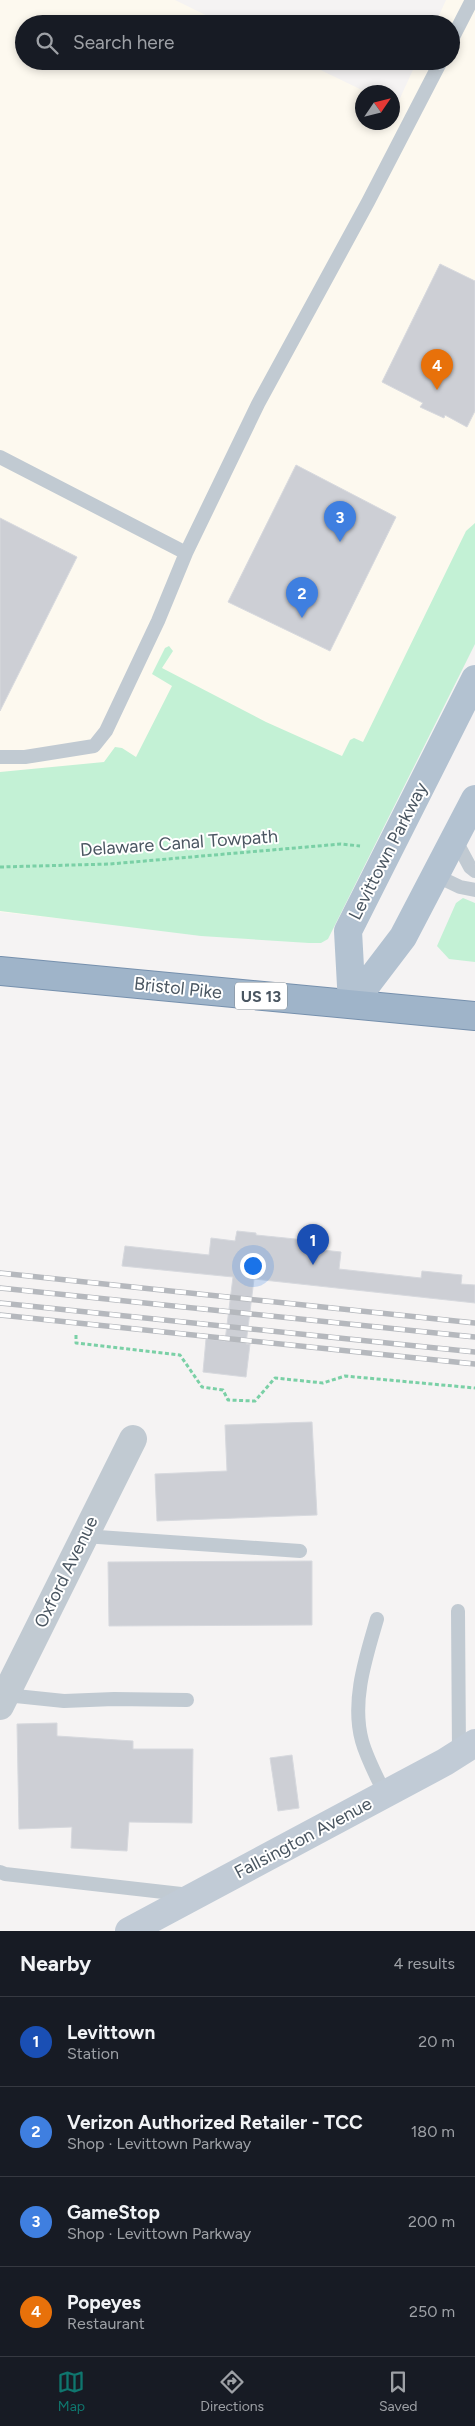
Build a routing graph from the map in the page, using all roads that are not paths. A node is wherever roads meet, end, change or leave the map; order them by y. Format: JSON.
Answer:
{"nodes":[{"id":1,"x":472,"y":0,"type":"edge"},
{"id":2,"x":460,"y":23,"type":"edge"},
{"id":3,"x":436,"y":70,"type":"edge"},
{"id":4,"x":0,"y":457,"type":"edge"},
{"id":5,"x":186,"y":553,"type":"junction"},
{"id":6,"x":475,"y":679,"type":"edge"},
{"id":7,"x":0,"y":757,"type":"edge"},
{"id":8,"x":475,"y":799,"type":"edge"},
{"id":9,"x":455,"y":839,"type":"junction"},
{"id":10,"x":475,"y":871,"type":"edge"},
{"id":11,"x":436,"y":876,"type":"junction"},
{"id":12,"x":475,"y":890,"type":"edge"},
{"id":13,"x":0,"y":971,"type":"edge"},
{"id":14,"x":352,"y":1004,"type":"junction"},
{"id":15,"x":475,"y":1016,"type":"edge"},
{"id":16,"x":134,"y":1439,"type":"dead end"},
{"id":17,"x":84,"y":1536,"type":"junction"},
{"id":18,"x":300,"y":1551,"type":"dead end"},
{"id":19,"x":458,"y":1610,"type":"dead end"},
{"id":20,"x":377,"y":1619,"type":"dead end"},
{"id":21,"x":3,"y":1700,"type":"edge"},
{"id":22,"x":187,"y":1700,"type":"dead end"},
{"id":23,"x":467,"y":1748,"type":"edge"},
{"id":24,"x":385,"y":1794,"type":"junction"},
{"id":25,"x":0,"y":1872,"type":"edge"},
{"id":26,"x":196,"y":1895,"type":"junction"},
{"id":27,"x":129,"y":1931,"type":"edge"}],
"edges":[{"from":1,"to":2,"type":"lane"},
{"from":3,"to":5,"type":"lane"},
{"from":4,"to":5,"type":"lane"},
{"from":5,"to":7,"type":"lane"},
{"from":6,"to":14,"type":"main road","name":"Levittown Parkway"},
{"from":8,"to":9,"type":"main road"},
{"from":9,"to":10,"type":"lane"},
{"from":9,"to":11,"type":"main road"},
{"from":11,"to":12,"type":"lane"},
{"from":11,"to":14,"type":"main road"},
{"from":13,"to":14,"type":"highway","name":"Bristol Pike","number":"US 13"},
{"from":14,"to":15,"type":"highway","name":"Bristol Pike","number":"US 13"},
{"from":16,"to":17,"type":"street","name":"Oxford Avenue"},
{"from":17,"to":18,"type":"lane"},
{"from":17,"to":21,"type":"street","name":"Oxford Avenue"},
{"from":19,"to":23,"type":"lane"},
{"from":20,"to":24,"type":"lane"},
{"from":21,"to":22,"type":"lane"},
{"from":23,"to":24,"type":"main road","name":"Fallsington Avenue"},
{"from":24,"to":26,"type":"main road","name":"Fallsington Avenue"},
{"from":25,"to":26,"type":"lane"},
{"from":26,"to":27,"type":"main road","name":"Fallsington Avenue"}]}
